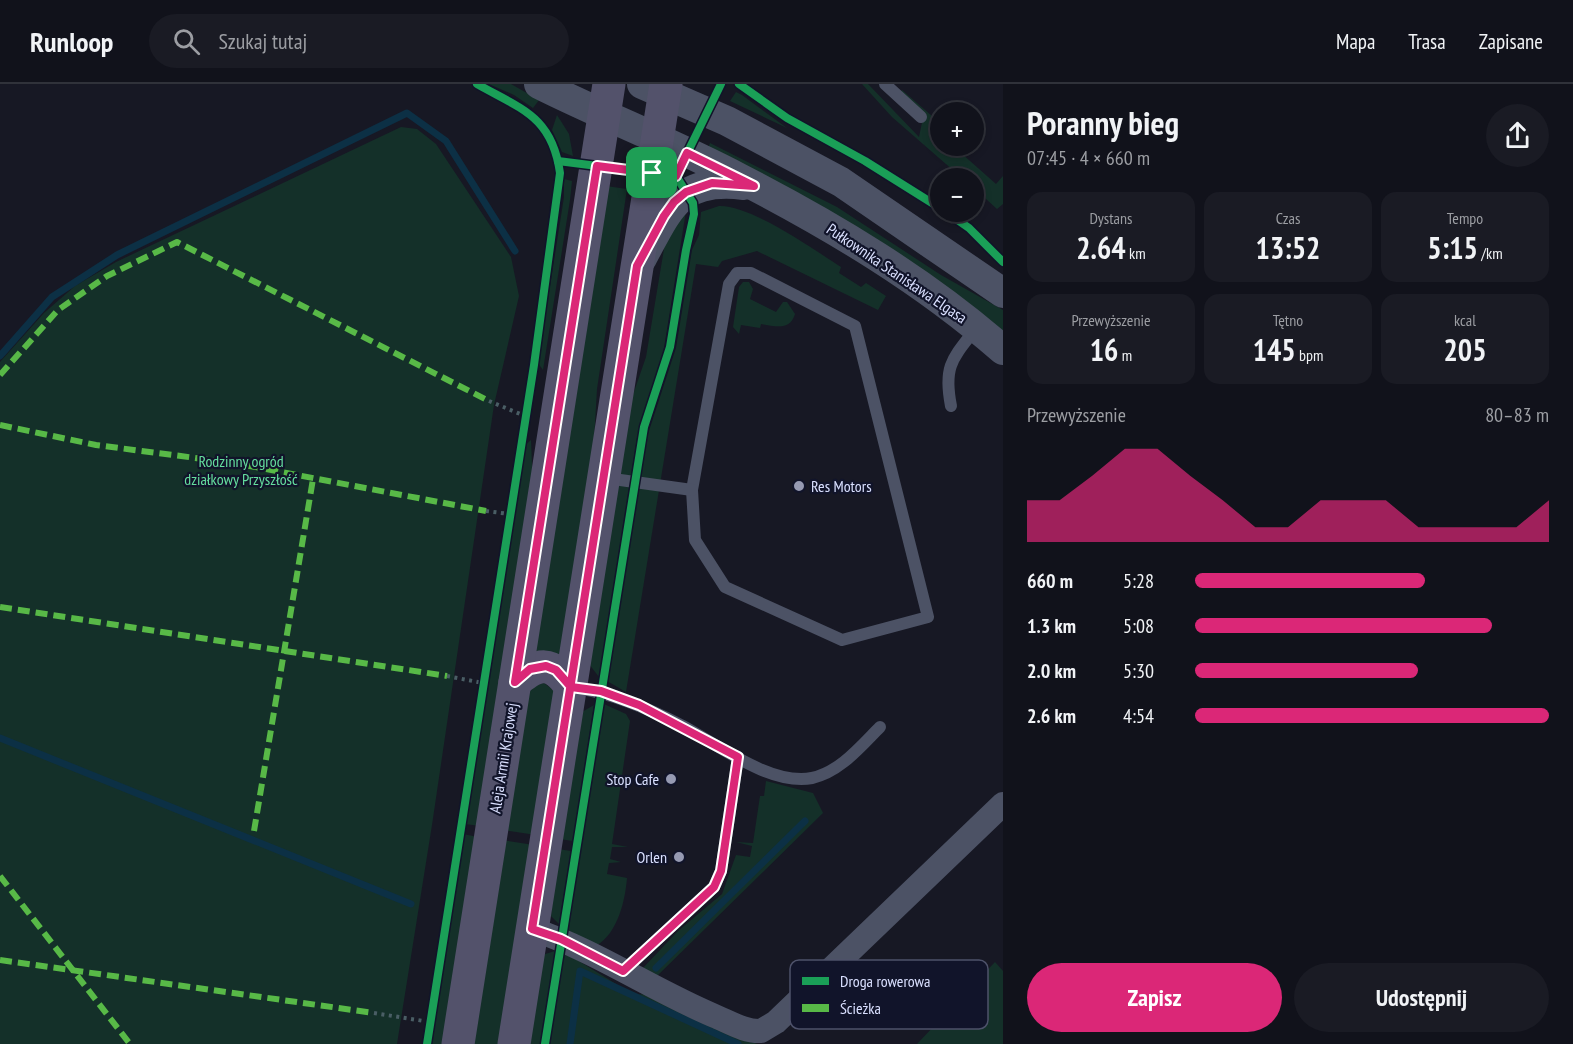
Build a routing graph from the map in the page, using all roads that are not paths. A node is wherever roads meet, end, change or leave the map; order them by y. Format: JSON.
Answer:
{"nodes":[{"id":1,"x":539,"y":84,"type":"edge"},
{"id":2,"x":609,"y":84,"type":"edge"},
{"id":3,"x":885,"y":84,"type":"edge"},
{"id":4,"x":658,"y":87,"type":"edge"},
{"id":5,"x":604,"y":117,"type":"junction"},
{"id":6,"x":921,"y":117,"type":"dead end"},
{"id":7,"x":657,"y":140,"type":"junction"},
{"id":8,"x":754,"y":186,"type":"junction"},
{"id":9,"x":637,"y":266,"type":"junction"},
{"id":10,"x":1003,"y":293,"type":"edge"},
{"id":11,"x":977,"y":327,"type":"junction"},
{"id":12,"x":1003,"y":350,"type":"edge"},
{"id":13,"x":951,"y":406,"type":"dead end"},
{"id":14,"x":605,"y":477,"type":"junction"},
{"id":15,"x":692,"y":490,"type":"junction"},
{"id":16,"x":515,"y":682,"type":"junction"},
{"id":17,"x":571,"y":687,"type":"junction"},
{"id":18,"x":880,"y":727,"type":"dead end"},
{"id":19,"x":738,"y":757,"type":"junction"},
{"id":20,"x":1003,"y":804,"type":"edge"},
{"id":21,"x":532,"y":929,"type":"junction"},
{"id":22,"x":839,"y":960,"type":"edge"},
{"id":23,"x":623,"y":971,"type":"junction"},
{"id":24,"x":790,"y":1007,"type":"edge"},
{"id":25,"x":458,"y":1044,"type":"edge"},
{"id":26,"x":514,"y":1044,"type":"edge"}],
"edges":[{"from":1,"to":5,"type":"street"},
{"from":2,"to":5,"type":"main road","name":"Aleja Armii Krajowej"},
{"from":3,"to":6,"type":"lane"},
{"from":4,"to":7,"type":"main road"},
{"from":4,"to":10,"type":"street"},
{"from":5,"to":7,"type":"street"},
{"from":5,"to":16,"type":"main road","name":"Aleja Armii Krajowej"},
{"from":7,"to":8,"type":"street","name":"Pułkownika Stanisława Elgasa"},
{"from":7,"to":9,"type":"main road"},
{"from":8,"to":9,"type":"street"},
{"from":8,"to":11,"type":"street","name":"Pułkownika Stanisława Elgasa"},
{"from":9,"to":14,"type":"main road"},
{"from":11,"to":12,"type":"street","name":"Pułkownika Stanisława Elgasa"},
{"from":11,"to":13,"type":"lane"},
{"from":14,"to":15,"type":"lane"},
{"from":14,"to":17,"type":"main road"},
{"from":15,"to":15,"type":"lane"},
{"from":16,"to":17,"type":"main road"},
{"from":16,"to":25,"type":"main road","name":"Aleja Armii Krajowej"},
{"from":17,"to":19,"type":"lane"},
{"from":17,"to":21,"type":"main road"},
{"from":18,"to":19,"type":"lane"},
{"from":19,"to":23,"type":"lane"},
{"from":20,"to":22,"type":"street"},
{"from":21,"to":23,"type":"street"},
{"from":21,"to":26,"type":"main road"},
{"from":23,"to":24,"type":"street"}]}
